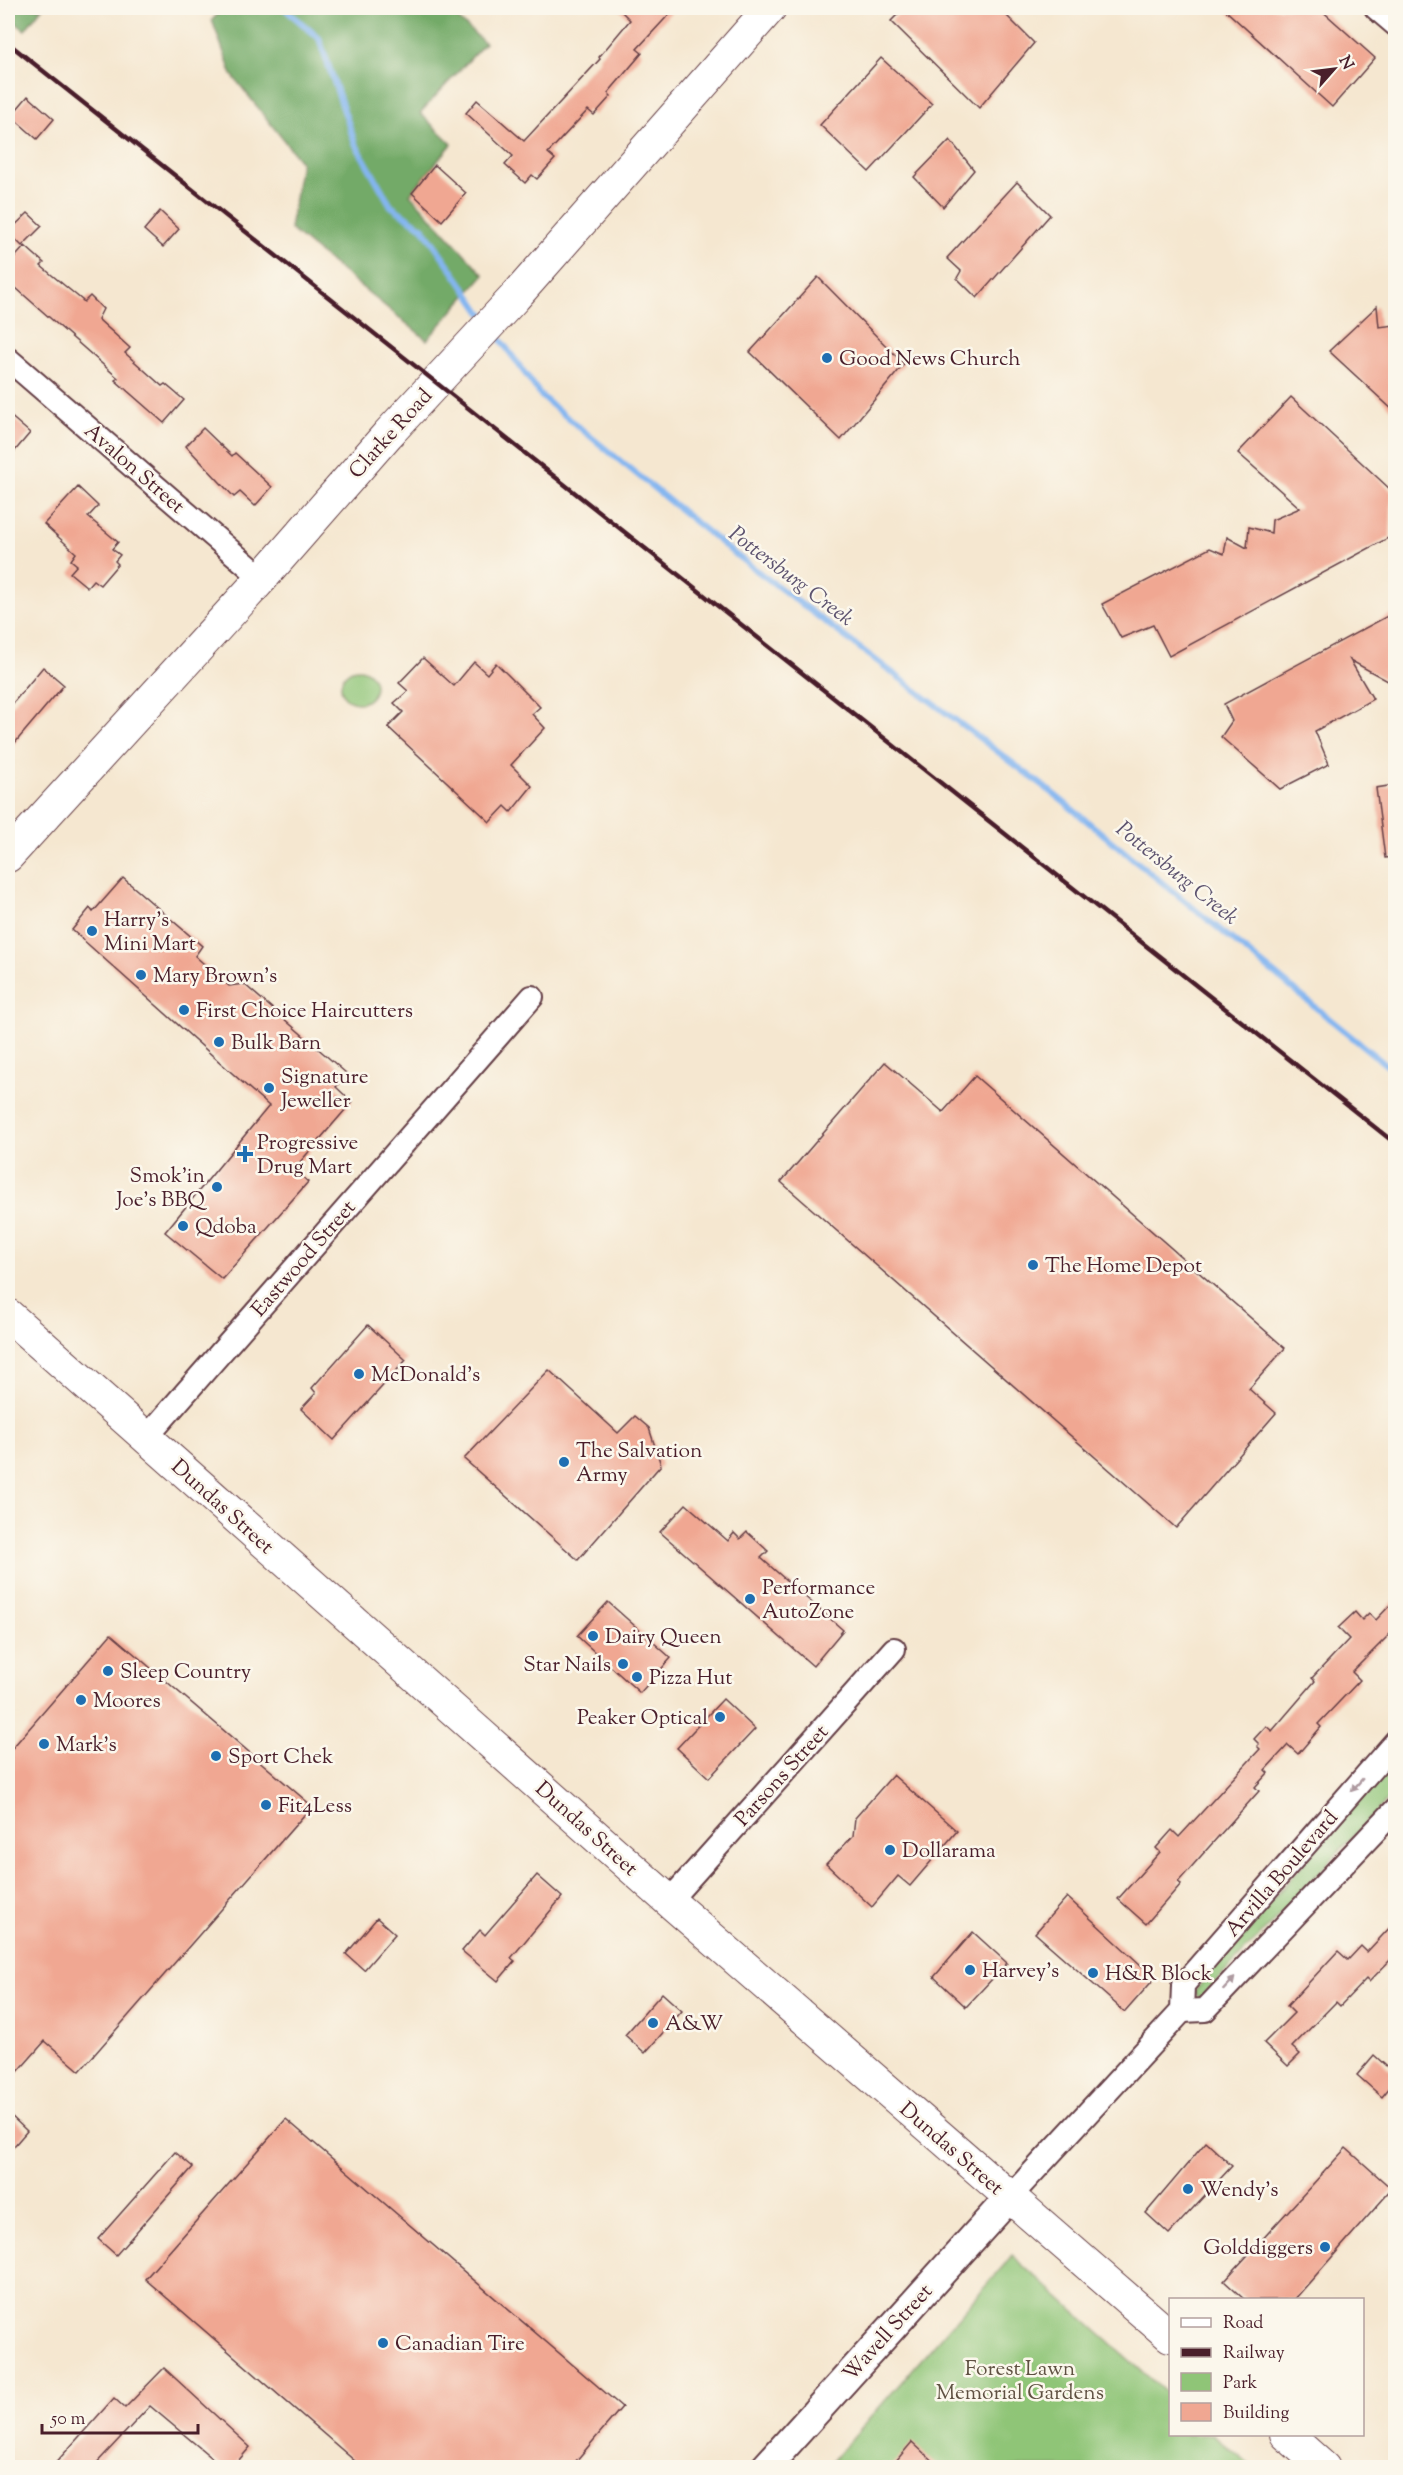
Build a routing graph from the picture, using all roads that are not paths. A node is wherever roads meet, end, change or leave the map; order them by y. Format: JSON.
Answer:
{"nodes":[{"id":1,"x":770,"y":8,"type":"edge"},
{"id":2,"x":1376,"y":8,"type":"edge"},
{"id":3,"x":1395,"y":25,"type":"edge"},
{"id":4,"x":8,"y":358,"type":"edge"},
{"id":5,"x":262,"y":578,"type":"junction"},
{"id":6,"x":8,"y":856,"type":"edge"},
{"id":7,"x":532,"y":997,"type":"dead end"},
{"id":8,"x":8,"y":1316,"type":"edge"},
{"id":9,"x":146,"y":1438,"type":"junction"},
{"id":10,"x":894,"y":1649,"type":"dead end"},
{"id":11,"x":1395,"y":1741,"type":"edge"},
{"id":12,"x":1395,"y":1809,"type":"edge"},
{"id":13,"x":669,"y":1900,"type":"junction"},
{"id":14,"x":1182,"y":2011,"type":"junction"},
{"id":15,"x":1009,"y":2198,"type":"junction"},
{"id":16,"x":1169,"y":2335,"type":"edge"},
{"id":17,"x":1288,"y":2436,"type":"edge"},
{"id":18,"x":765,"y":2468,"type":"edge"},
{"id":19,"x":1324,"y":2468,"type":"edge"}],
"edges":[{"from":1,"to":5,"type":"main road","name":"Clarke Road"},
{"from":2,"to":3,"type":"street"},
{"from":4,"to":5,"type":"street","name":"Avalon Street"},
{"from":5,"to":6,"type":"main road","name":"Clarke Road"},
{"from":7,"to":9,"type":"street","name":"Eastwood Street"},
{"from":8,"to":9,"type":"main road","name":"Dundas Street"},
{"from":9,"to":13,"type":"main road","name":"Dundas Street"},
{"from":10,"to":13,"type":"street","name":"Parsons Street"},
{"from":11,"to":14,"type":"street","name":"Arvilla Boulevard","one_way":true},
{"from":14,"to":12,"type":"street","name":"Arvilla Boulevard","one_way":true},
{"from":13,"to":15,"type":"main road","name":"Dundas Street"},
{"from":14,"to":15,"type":"street"},
{"from":15,"to":16,"type":"main road","name":"Dundas Street"},
{"from":15,"to":18,"type":"street","name":"Wavell Street"},
{"from":17,"to":19,"type":"main road"}]}
